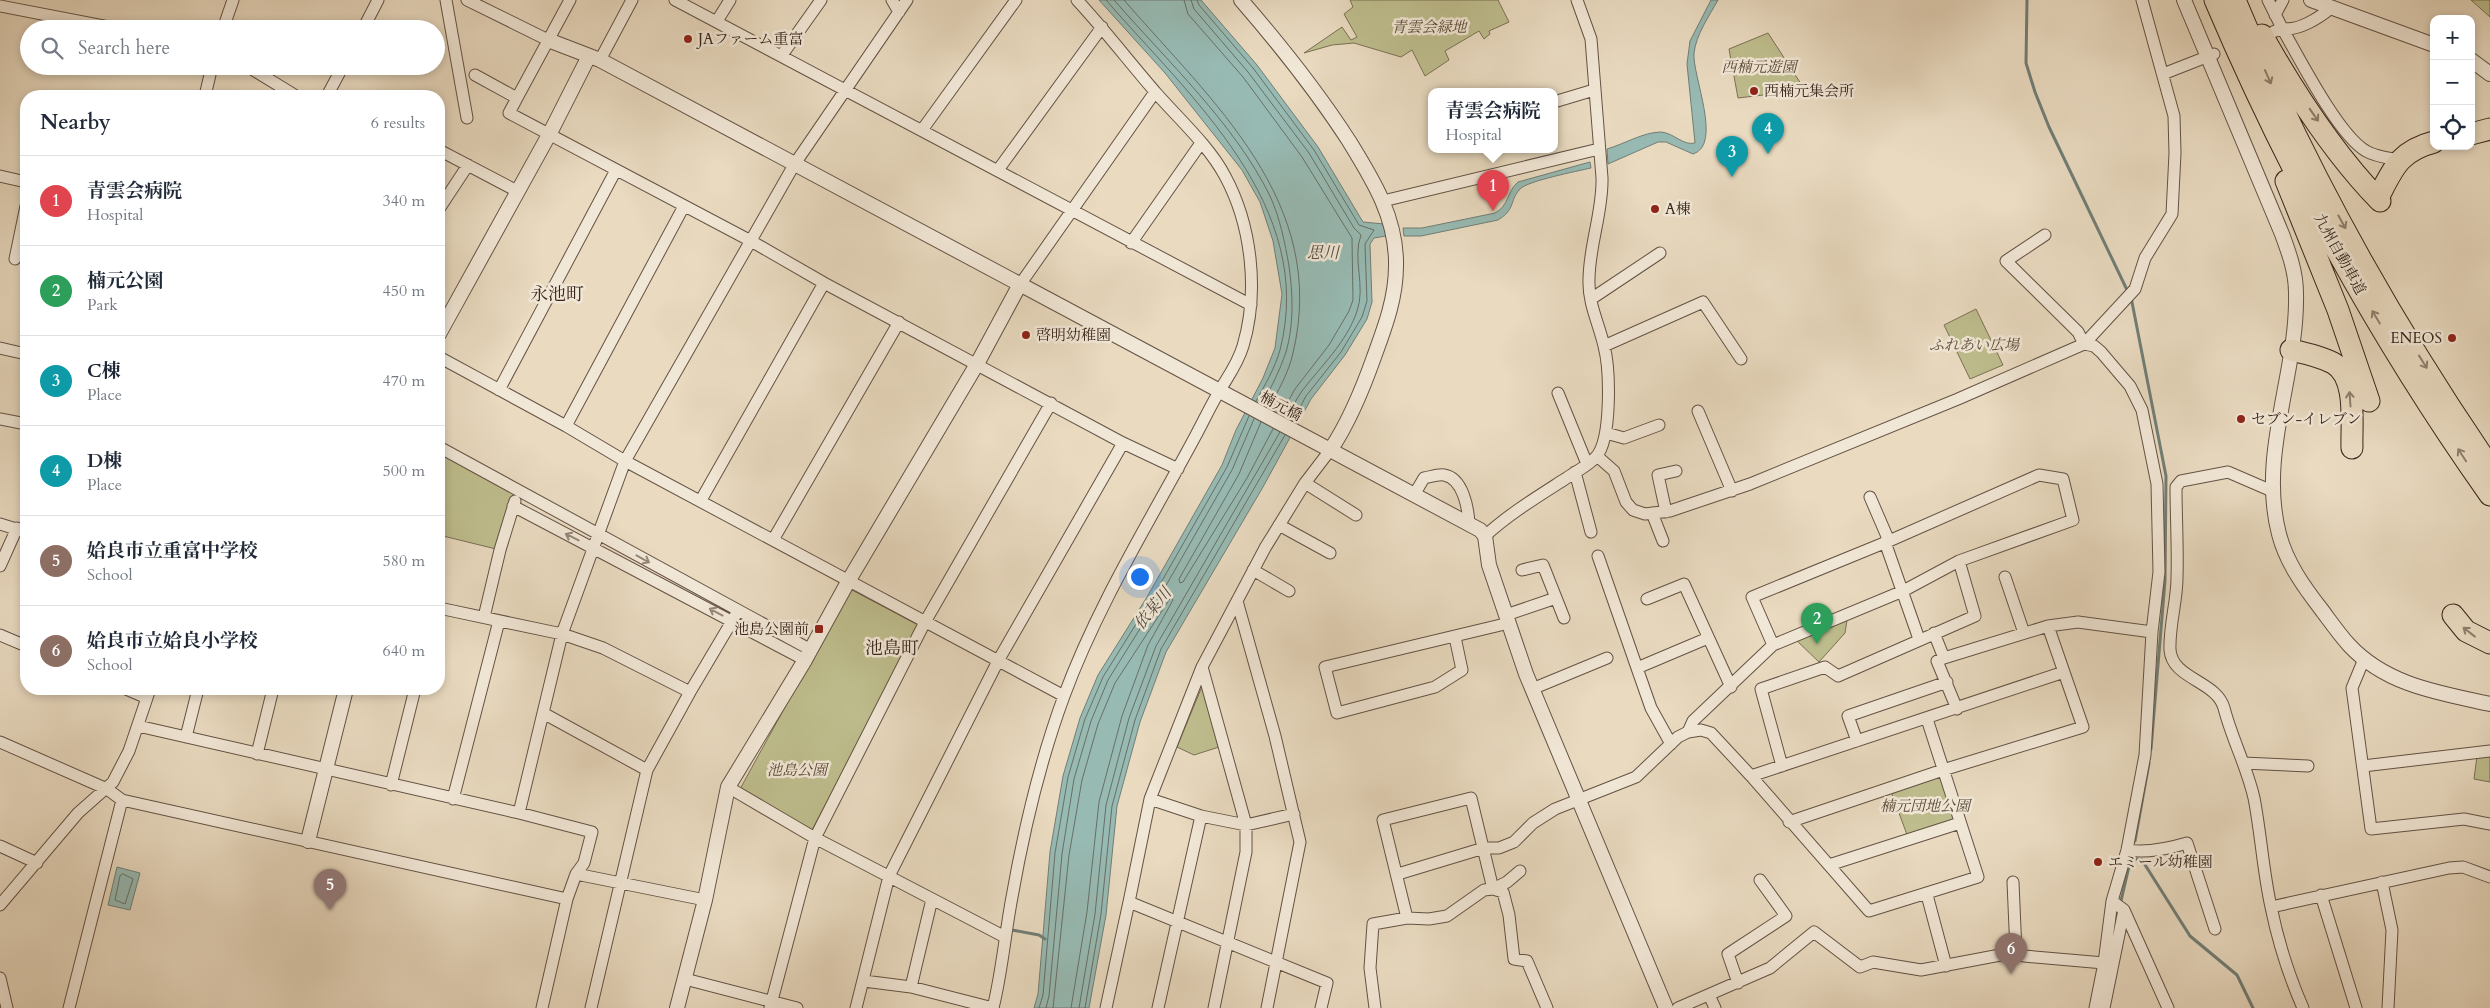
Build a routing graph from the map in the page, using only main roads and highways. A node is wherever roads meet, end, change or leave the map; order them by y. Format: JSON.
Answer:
{"nodes":[{"id":1,"x":2210,"y":0,"type":"edge"},
{"id":2,"x":2215,"y":0,"type":"edge"},
{"id":3,"x":2235,"y":0,"type":"edge"},
{"id":4,"x":2242,"y":0,"type":"edge"},
{"id":5,"x":2490,"y":129,"type":"edge"},
{"id":6,"x":2475,"y":133,"type":"edge"},
{"id":7,"x":2430,"y":143,"type":"edge"},
{"id":8,"x":2291,"y":350,"type":"road end"},
{"id":9,"x":2369,"y":401,"type":"dead end"},
{"id":10,"x":2352,"y":448,"type":"dead end"},
{"id":11,"x":2490,"y":467,"type":"edge"},
{"id":12,"x":2490,"y":495,"type":"edge"},
{"id":13,"x":2453,"y":614,"type":"dead end"},
{"id":14,"x":2490,"y":643,"type":"edge"}],
"edges":[{"from":1,"to":9,"type":"highway"},
{"from":12,"to":2,"type":"highway","name":"九州自動車道","one_way":true},
{"from":3,"to":11,"type":"highway","name":"九州自動車道","one_way":true},
{"from":4,"to":7,"type":"highway","one_way":true},
{"from":5,"to":6,"type":"highway"},
{"from":10,"to":8,"type":"highway","one_way":true},
{"from":14,"to":13,"type":"highway","one_way":true}]}
